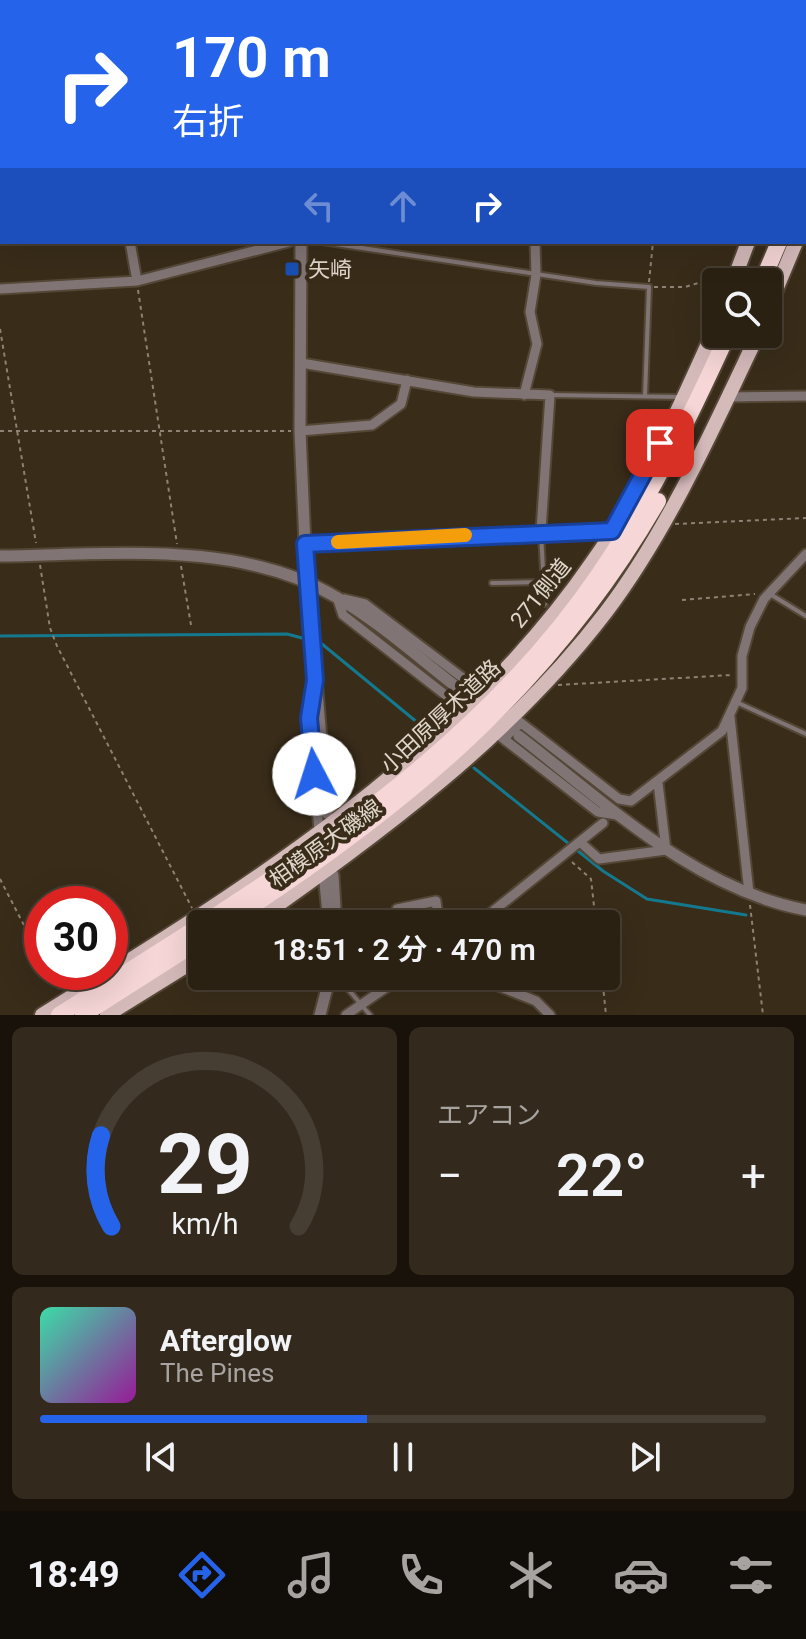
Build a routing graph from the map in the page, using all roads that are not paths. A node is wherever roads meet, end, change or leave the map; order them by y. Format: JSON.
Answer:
{"nodes":[{"id":1,"x":130,"y":244,"type":"edge"},
{"id":2,"x":281,"y":244,"type":"edge"},
{"id":3,"x":301,"y":244,"type":"edge"},
{"id":4,"x":335,"y":244,"type":"edge"},
{"id":5,"x":535,"y":244,"type":"edge"},
{"id":6,"x":747,"y":244,"type":"edge"},
{"id":7,"x":766,"y":244,"type":"edge"},
{"id":8,"x":778,"y":244,"type":"edge"},
{"id":9,"x":795,"y":244,"type":"edge"},
{"id":10,"x":736,"y":268,"type":"edge"},
{"id":11,"x":757,"y":268,"type":"edge"},
{"id":12,"x":768,"y":268,"type":"edge"},
{"id":13,"x":536,"y":275,"type":"junction"},
{"id":14,"x":782,"y":276,"type":"edge"},
{"id":15,"x":137,"y":281,"type":"junction"},
{"id":16,"x":0,"y":289,"type":"edge"},
{"id":17,"x":706,"y":348,"type":"edge"},
{"id":18,"x":722,"y":348,"type":"edge"},
{"id":19,"x":733,"y":348,"type":"edge"},
{"id":20,"x":751,"y":348,"type":"edge"},
{"id":21,"x":301,"y":363,"type":"junction"},
{"id":22,"x":407,"y":380,"type":"junction"},
{"id":23,"x":524,"y":395,"type":"junction"},
{"id":24,"x":550,"y":395,"type":"junction"},
{"id":25,"x":645,"y":396,"type":"junction"},
{"id":26,"x":806,"y":396,"type":"edge"},
{"id":27,"x":683,"y":397,"type":"junction"},
{"id":28,"x":728,"y":397,"type":"junction"},
{"id":29,"x":300,"y":431,"type":"junction"},
{"id":30,"x":541,"y":531,"type":"junction"},
{"id":31,"x":612,"y":531,"type":"junction"},
{"id":32,"x":305,"y":544,"type":"junction"},
{"id":33,"x":806,"y":554,"type":"edge"},
{"id":34,"x":0,"y":556,"type":"edge"},
{"id":35,"x":543,"y":582,"type":"junction"},
{"id":36,"x":307,"y":583,"type":"junction"},
{"id":37,"x":492,"y":583,"type":"dead end"},
{"id":38,"x":768,"y":593,"type":"junction"},
{"id":39,"x":545,"y":604,"type":"dead end"},
{"id":40,"x":806,"y":616,"type":"edge"},
{"id":41,"x":315,"y":680,"type":"junction"},
{"id":42,"x":469,"y":697,"type":"junction"},
{"id":43,"x":736,"y":702,"type":"junction"},
{"id":44,"x":730,"y":714,"type":"junction"},
{"id":45,"x":517,"y":725,"type":"junction"},
{"id":46,"x":806,"y":734,"type":"edge"},
{"id":47,"x":501,"y":737,"type":"junction"},
{"id":48,"x":658,"y":783,"type":"junction"},
{"id":49,"x":327,"y":813,"type":"dead end"},
{"id":50,"x":623,"y":817,"type":"junction"},
{"id":51,"x":603,"y":823,"type":"dead end"},
{"id":52,"x":319,"y":830,"type":"junction"},
{"id":53,"x":572,"y":849,"type":"junction"},
{"id":54,"x":666,"y":850,"type":"junction"},
{"id":55,"x":328,"y":874,"type":"junction"},
{"id":56,"x":749,"y":893,"type":"junction"},
{"id":57,"x":397,"y":909,"type":"dead end"},
{"id":58,"x":246,"y":910,"type":"edge"},
{"id":59,"x":273,"y":910,"type":"edge"},
{"id":60,"x":328,"y":910,"type":"edge"},
{"id":61,"x":334,"y":910,"type":"edge"},
{"id":62,"x":437,"y":910,"type":"edge"},
{"id":63,"x":495,"y":910,"type":"edge"},
{"id":64,"x":806,"y":910,"type":"edge"},
{"id":65,"x":188,"y":948,"type":"edge"},
{"id":66,"x":188,"y":965,"type":"edge"},
{"id":67,"x":326,"y":990,"type":"edge"},
{"id":68,"x":348,"y":990,"type":"edge"},
{"id":69,"x":382,"y":990,"type":"edge"},
{"id":70,"x":508,"y":990,"type":"edge"},
{"id":71,"x":360,"y":1005,"type":"junction"},
{"id":72,"x":62,"y":1008,"type":"edge"},
{"id":73,"x":42,"y":1015,"type":"edge"},
{"id":74,"x":83,"y":1015,"type":"edge"},
{"id":75,"x":107,"y":1015,"type":"edge"},
{"id":76,"x":320,"y":1015,"type":"edge"},
{"id":77,"x":346,"y":1015,"type":"edge"},
{"id":78,"x":370,"y":1015,"type":"edge"},
{"id":79,"x":550,"y":1015,"type":"edge"}],
"edges":[{"from":1,"to":15,"type":"street"},
{"from":2,"to":15,"type":"street"},
{"from":3,"to":21,"type":"street"},
{"from":4,"to":13,"type":"lane"},
{"from":5,"to":13,"type":"street"},
{"from":6,"to":10,"type":"main road"},
{"from":7,"to":11,"type":"highway"},
{"from":8,"to":12,"type":"highway"},
{"from":9,"to":14,"type":"main road"},
{"from":13,"to":23,"type":"street"},
{"from":13,"to":25,"type":"lane"},
{"from":15,"to":16,"type":"street"},
{"from":17,"to":27,"type":"main road","name":"271側道"},
{"from":18,"to":72,"type":"highway","name":"小田原厚木道路"},
{"from":19,"to":58,"type":"highway","name":"小田原厚木道路"},
{"from":20,"to":28,"type":"main road","name":"相模原大磯線"},
{"from":21,"to":22,"type":"street"},
{"from":21,"to":29,"type":"street"},
{"from":22,"to":23,"type":"street"},
{"from":22,"to":29,"type":"street"},
{"from":23,"to":24,"type":"street"},
{"from":24,"to":25,"type":"lane"},
{"from":24,"to":30,"type":"street"},
{"from":25,"to":27,"type":"lane"},
{"from":26,"to":28,"type":"street"},
{"from":27,"to":31,"type":"main road","name":"271側道"},
{"from":28,"to":45,"type":"main road","name":"相模原大磯線"},
{"from":29,"to":32,"type":"street"},
{"from":30,"to":31,"type":"street"},
{"from":30,"to":32,"type":"street"},
{"from":30,"to":35,"type":"lane"},
{"from":31,"to":42,"type":"main road","name":"271側道"},
{"from":32,"to":36,"type":"street"},
{"from":33,"to":38,"type":"street"},
{"from":34,"to":36,"type":"street"},
{"from":35,"to":37,"type":"lane"},
{"from":35,"to":39,"type":"lane"},
{"from":36,"to":41,"type":"street"},
{"from":36,"to":42,"type":"street"},
{"from":38,"to":40,"type":"lane"},
{"from":38,"to":43,"type":"street"},
{"from":41,"to":49,"type":"street"},
{"from":41,"to":52,"type":"street"},
{"from":42,"to":52,"type":"main road","name":"271側道"},
{"from":43,"to":44,"type":"street"},
{"from":43,"to":46,"type":"lane"},
{"from":44,"to":48,"type":"street"},
{"from":44,"to":56,"type":"street"},
{"from":45,"to":47,"type":"main road","name":"相模原大磯線"},
{"from":45,"to":48,"type":"street"},
{"from":45,"to":50,"type":"street"},
{"from":47,"to":50,"type":"street"},
{"from":47,"to":55,"type":"main road","name":"相模原大磯線"},
{"from":48,"to":54,"type":"street"},
{"from":50,"to":54,"type":"street"},
{"from":51,"to":53,"type":"street"},
{"from":52,"to":72,"type":"main road","name":"271側道"},
{"from":53,"to":54,"type":"street"},
{"from":53,"to":63,"type":"street"},
{"from":54,"to":56,"type":"street"},
{"from":55,"to":59,"type":"main road","name":"相模原大磯線"},
{"from":55,"to":60,"type":"street"},
{"from":55,"to":61,"type":"street"},
{"from":56,"to":64,"type":"street"},
{"from":57,"to":62,"type":"street"},
{"from":65,"to":74,"type":"highway"},
{"from":66,"to":75,"type":"main road"},
{"from":67,"to":76,"type":"street"},
{"from":68,"to":71,"type":"lane"},
{"from":69,"to":71,"type":"street"},
{"from":70,"to":79,"type":"street"},
{"from":71,"to":77,"type":"street"},
{"from":71,"to":78,"type":"lane"},
{"from":72,"to":73,"type":"main road","name":"271側道"}]}
